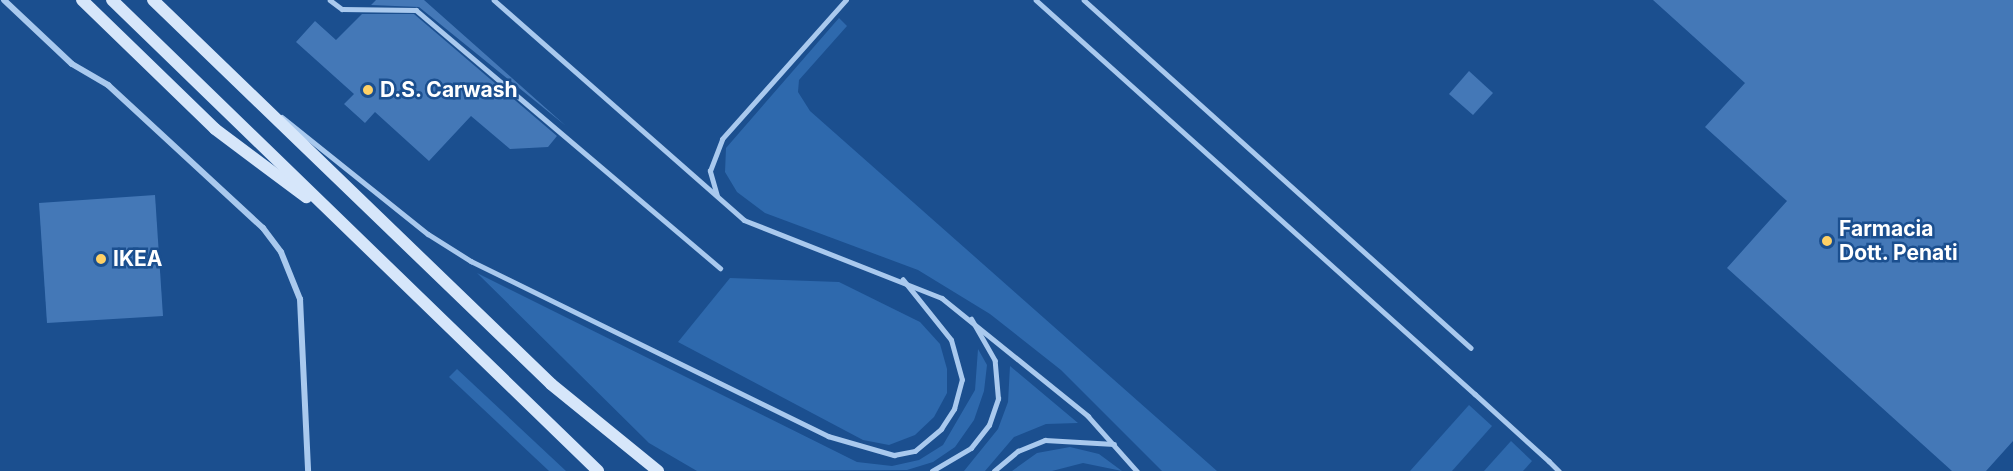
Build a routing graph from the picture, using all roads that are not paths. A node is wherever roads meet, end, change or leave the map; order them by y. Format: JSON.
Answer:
{"nodes":[{"id":1,"x":4,"y":0,"type":"edge"},
{"id":2,"x":82,"y":0,"type":"edge"},
{"id":3,"x":112,"y":0,"type":"edge"},
{"id":4,"x":153,"y":0,"type":"edge"},
{"id":5,"x":330,"y":0,"type":"edge"},
{"id":6,"x":494,"y":0,"type":"edge"},
{"id":7,"x":846,"y":0,"type":"edge"},
{"id":8,"x":1036,"y":0,"type":"edge"},
{"id":9,"x":1084,"y":0,"type":"edge"},
{"id":10,"x":234,"y":78,"type":"junction"},
{"id":11,"x":718,"y":198,"type":"junction"},
{"id":12,"x":345,"y":225,"type":"junction"},
{"id":13,"x":720,"y":268,"type":"dead end"},
{"id":14,"x":903,"y":280,"type":"junction"},
{"id":15,"x":965,"y":313,"type":"junction"},
{"id":16,"x":1471,"y":348,"type":"dead end"},
{"id":17,"x":1115,"y":444,"type":"junction"},
{"id":18,"x":308,"y":471,"type":"edge"},
{"id":19,"x":598,"y":471,"type":"edge"},
{"id":20,"x":658,"y":471,"type":"edge"},
{"id":21,"x":932,"y":471,"type":"edge"},
{"id":22,"x":994,"y":471,"type":"edge"},
{"id":23,"x":1137,"y":471,"type":"edge"},
{"id":24,"x":1559,"y":471,"type":"edge"}],
"edges":[{"from":1,"to":18,"type":"street"},
{"from":2,"to":12,"type":"main road"},
{"from":3,"to":12,"type":"main road"},
{"from":4,"to":10,"type":"main road"},
{"from":5,"to":13,"type":"lane"},
{"from":6,"to":11,"type":"lane"},
{"from":7,"to":11,"type":"lane"},
{"from":8,"to":24,"type":"lane","bridge":true},
{"from":9,"to":16,"type":"lane"},
{"from":10,"to":14,"type":"lane"},
{"from":10,"to":20,"type":"main road"},
{"from":11,"to":14,"type":"lane"},
{"from":12,"to":19,"type":"main road"},
{"from":14,"to":15,"type":"lane"},
{"from":15,"to":17,"type":"lane"},
{"from":15,"to":21,"type":"lane"},
{"from":17,"to":22,"type":"lane"},
{"from":17,"to":23,"type":"lane"}]}
